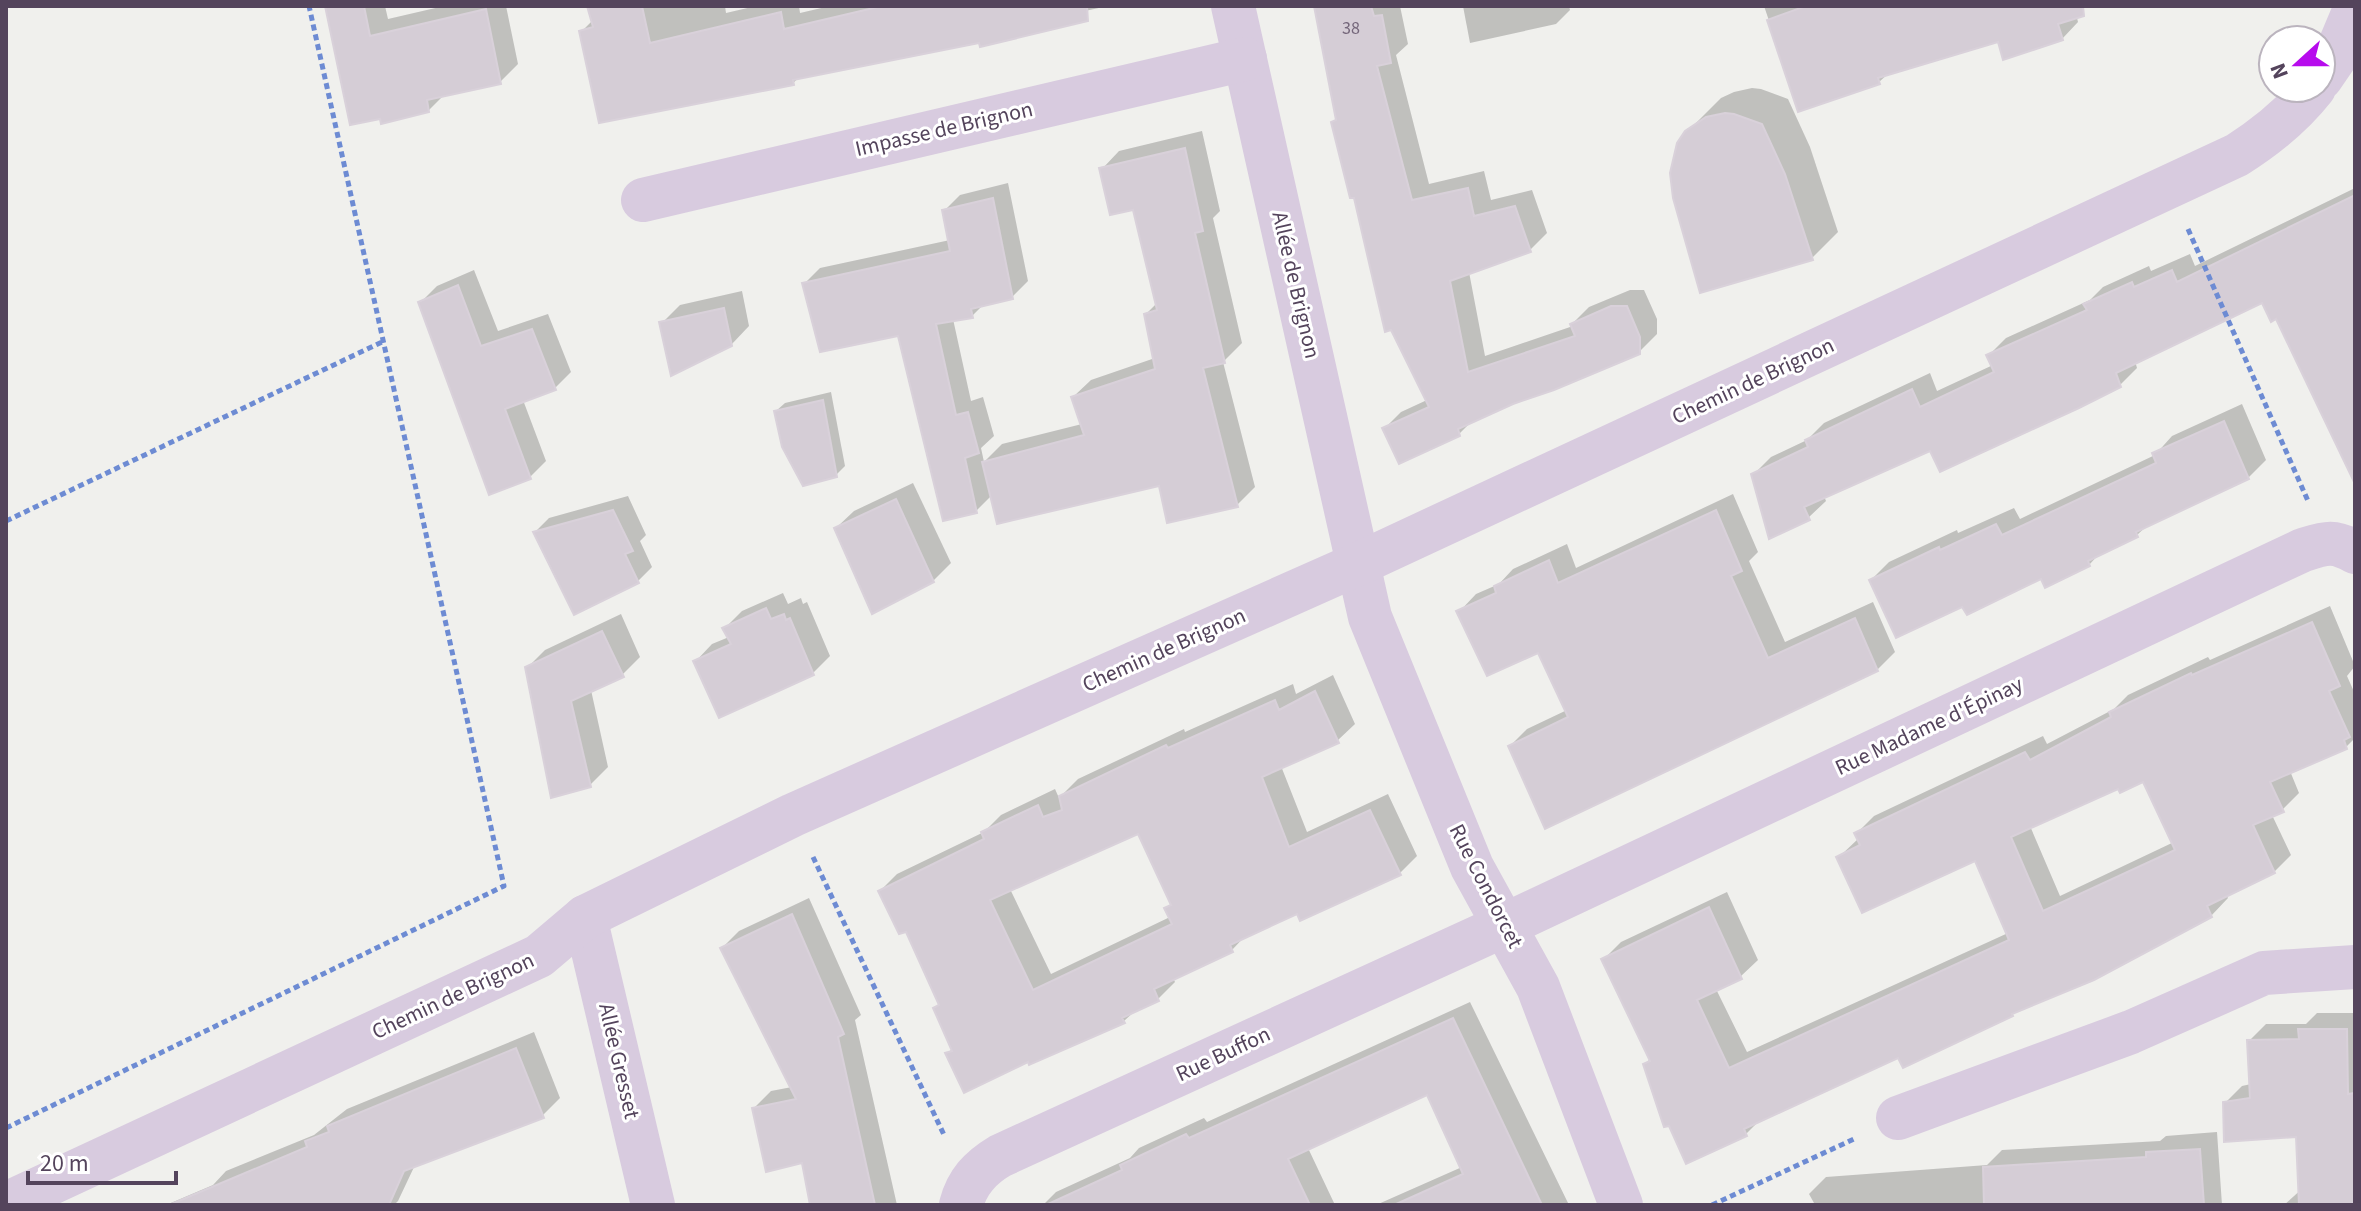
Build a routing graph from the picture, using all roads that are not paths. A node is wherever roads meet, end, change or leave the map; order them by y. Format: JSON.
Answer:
{"nodes":[{"id":1,"x":1233,"y":6,"type":"edge"},
{"id":2,"x":2355,"y":9,"type":"edge"},
{"id":3,"x":2337,"y":52,"type":"edge"},
{"id":4,"x":1245,"y":59,"type":"junction"},
{"id":5,"x":2300,"y":104,"type":"edge"},
{"id":6,"x":643,"y":200,"type":"dead end"},
{"id":7,"x":2341,"y":547,"type":"edge"},
{"id":8,"x":1358,"y":564,"type":"junction"},
{"id":9,"x":585,"y":917,"type":"junction"},
{"id":10,"x":1505,"y":925,"type":"junction"},
{"id":11,"x":2355,"y":967,"type":"edge"},
{"id":12,"x":1898,"y":1118,"type":"road end"},
{"id":13,"x":964,"y":1195,"type":"edge"},
{"id":14,"x":6,"y":1204,"type":"edge"},
{"id":15,"x":653,"y":1205,"type":"edge"},
{"id":16,"x":1621,"y":1205,"type":"edge"}],
"edges":[{"from":1,"to":4,"type":"street","name":"Allée de Brignon"},
{"from":2,"to":3,"type":"street"},
{"from":4,"to":6,"type":"street","name":"Impasse de Brignon"},
{"from":4,"to":8,"type":"street","name":"Allée de Brignon"},
{"from":5,"to":8,"type":"street","name":"Chemin de Brignon"},
{"from":7,"to":10,"type":"street","name":"Rue Madame d'Épinay"},
{"from":8,"to":9,"type":"street","name":"Chemin de Brignon"},
{"from":8,"to":10,"type":"street","name":"Rue Condorcet"},
{"from":9,"to":14,"type":"street","name":"Chemin de Brignon"},
{"from":9,"to":15,"type":"street","name":"Allée Gresset"},
{"from":10,"to":13,"type":"street","name":"Rue Buffon"},
{"from":10,"to":16,"type":"street","name":"Rue Condorcet"},
{"from":11,"to":12,"type":"street"}]}
